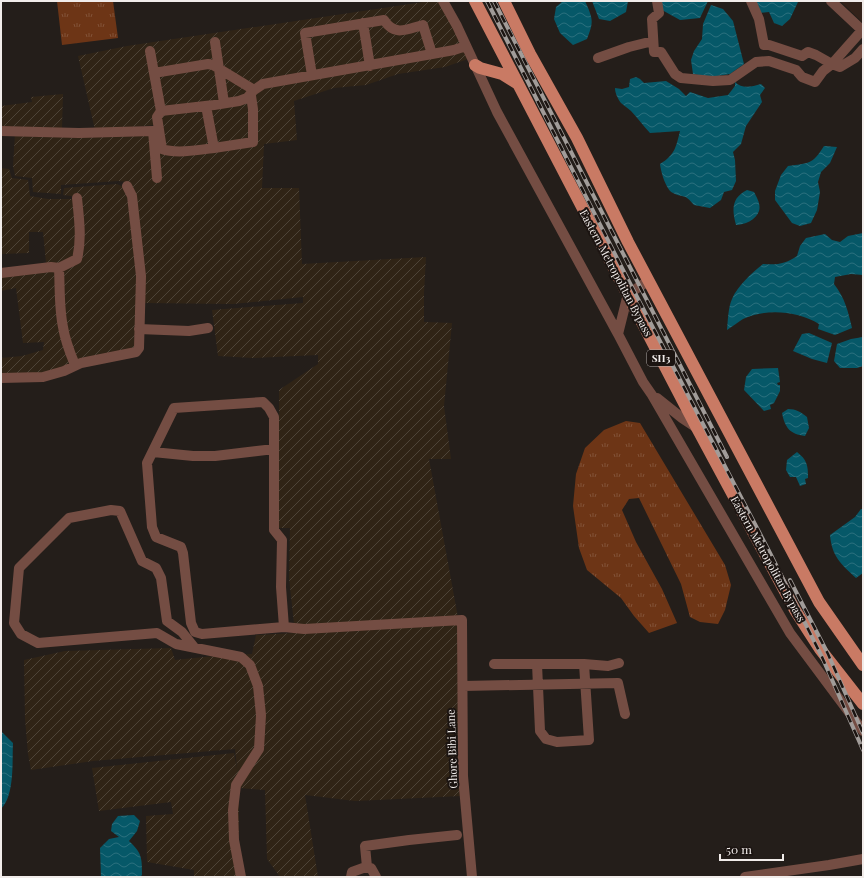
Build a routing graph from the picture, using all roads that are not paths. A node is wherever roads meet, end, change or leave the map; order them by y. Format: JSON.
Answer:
{"nodes":[{"id":1,"x":443,"y":1,"type":"edge"},
{"id":2,"x":476,"y":1,"type":"edge"},
{"id":3,"x":504,"y":1,"type":"edge"},
{"id":4,"x":657,"y":1,"type":"edge"},
{"id":5,"x":751,"y":1,"type":"edge"},
{"id":6,"x":831,"y":1,"type":"edge"},
{"id":7,"x":362,"y":23,"type":"junction"},
{"id":8,"x":863,"y":29,"type":"edge"},
{"id":9,"x":653,"y":41,"type":"junction"},
{"id":10,"x":215,"y":42,"type":"dead end"},
{"id":11,"x":466,"y":46,"type":"junction"},
{"id":12,"x":863,"y":50,"type":"edge"},
{"id":13,"x":150,"y":51,"type":"dead end"},
{"id":14,"x":432,"y":54,"type":"junction"},
{"id":15,"x":598,"y":58,"type":"dead end"},
{"id":16,"x":832,"y":64,"type":"junction"},
{"id":17,"x":475,"y":65,"type":"junction"},
{"id":18,"x":370,"y":66,"type":"junction"},
{"id":19,"x":218,"y":67,"type":"junction"},
{"id":20,"x":154,"y":73,"type":"junction"},
{"id":21,"x":312,"y":75,"type":"junction"},
{"id":22,"x":518,"y":84,"type":"junction"},
{"id":23,"x":252,"y":93,"type":"junction"},
{"id":24,"x":224,"y":103,"type":"junction"},
{"id":25,"x":206,"y":106,"type":"junction"},
{"id":26,"x":161,"y":111,"type":"junction"},
{"id":27,"x":1,"y":131,"type":"edge"},
{"id":28,"x":214,"y":148,"type":"junction"},
{"id":29,"x":157,"y":178,"type":"dead end"},
{"id":30,"x":127,"y":186,"type":"dead end"},
{"id":31,"x":77,"y":198,"type":"dead end"},
{"id":32,"x":59,"y":268,"type":"junction"},
{"id":33,"x":1,"y":273,"type":"edge"},
{"id":34,"x":648,"y":281,"type":"junction"},
{"id":35,"x":628,"y":294,"type":"junction"},
{"id":36,"x":208,"y":328,"type":"dead end"},
{"id":37,"x":139,"y":329,"type":"junction"},
{"id":38,"x":618,"y":334,"type":"junction"},
{"id":39,"x":75,"y":365,"type":"junction"},
{"id":40,"x":1,"y":378,"type":"edge"},
{"id":41,"x":652,"y":395,"type":"junction"},
{"id":42,"x":697,"y":428,"type":"junction"},
{"id":43,"x":274,"y":449,"type":"junction"},
{"id":44,"x":153,"y":452,"type":"junction"},
{"id":45,"x":167,"y":621,"type":"junction"},
{"id":46,"x":284,"y":627,"type":"junction"},
{"id":47,"x":157,"y":633,"type":"junction"},
{"id":48,"x":194,"y":647,"type":"junction"},
{"id":49,"x":619,"y":663,"type":"dead end"},
{"id":50,"x":494,"y":664,"type":"dead end"},
{"id":51,"x":537,"y":664,"type":"junction"},
{"id":52,"x":584,"y":664,"type":"junction"},
{"id":53,"x":863,"y":665,"type":"edge"},
{"id":54,"x":585,"y":684,"type":"junction"},
{"id":55,"x":539,"y":685,"type":"junction"},
{"id":56,"x":463,"y":686,"type":"junction"},
{"id":57,"x":863,"y":704,"type":"edge"},
{"id":58,"x":625,"y":714,"type":"dead end"},
{"id":59,"x":863,"y":731,"type":"edge"},
{"id":60,"x":458,"y":835,"type":"dead end"},
{"id":61,"x":863,"y":859,"type":"edge"},
{"id":62,"x":367,"y":868,"type":"junction"},
{"id":63,"x":241,"y":877,"type":"edge"},
{"id":64,"x":352,"y":877,"type":"edge"},
{"id":65,"x":376,"y":877,"type":"edge"},
{"id":66,"x":472,"y":877,"type":"edge"},
{"id":67,"x":745,"y":877,"type":"edge"}],
"edges":[{"from":1,"to":11,"type":"street"},
{"from":2,"to":22,"type":"main road","name":"Eastern Metropolitan Bypass","number":"SH3"},
{"from":3,"to":34,"type":"main road","number":"SH3"},
{"from":4,"to":9,"type":"street"},
{"from":5,"to":16,"type":"street"},
{"from":6,"to":8,"type":"street"},
{"from":7,"to":14,"type":"street"},
{"from":7,"to":18,"type":"street"},
{"from":7,"to":21,"type":"street"},
{"from":8,"to":16,"type":"street"},
{"from":9,"to":15,"type":"street"},
{"from":9,"to":16,"type":"street"},
{"from":10,"to":19,"type":"street"},
{"from":11,"to":14,"type":"street"},
{"from":11,"to":17,"type":"street"},
{"from":12,"to":16,"type":"street"},
{"from":13,"to":20,"type":"street"},
{"from":14,"to":18,"type":"street"},
{"from":17,"to":22,"type":"main road"},
{"from":17,"to":38,"type":"street"},
{"from":18,"to":21,"type":"street"},
{"from":19,"to":20,"type":"street"},
{"from":19,"to":23,"type":"street"},
{"from":19,"to":24,"type":"street"},
{"from":20,"to":26,"type":"street"},
{"from":21,"to":23,"type":"street"},
{"from":22,"to":35,"type":"main road","name":"Eastern Metropolitan Bypass","number":"SH3"},
{"from":23,"to":24,"type":"street"},
{"from":23,"to":28,"type":"street"},
{"from":24,"to":25,"type":"street"},
{"from":25,"to":26,"type":"street"},
{"from":25,"to":28,"type":"street"},
{"from":26,"to":28,"type":"street"},
{"from":27,"to":29,"type":"street"},
{"from":30,"to":37,"type":"street"},
{"from":31,"to":32,"type":"street"},
{"from":32,"to":33,"type":"street"},
{"from":32,"to":39,"type":"street"},
{"from":34,"to":35,"type":"street"},
{"from":34,"to":53,"type":"main road","number":"SH3"},
{"from":35,"to":38,"type":"street"},
{"from":35,"to":42,"type":"main road","name":"Eastern Metropolitan Bypass","number":"SH3"},
{"from":36,"to":37,"type":"street"},
{"from":37,"to":39,"type":"street"},
{"from":38,"to":41,"type":"street"},
{"from":39,"to":40,"type":"street"},
{"from":41,"to":42,"type":"street"},
{"from":41,"to":59,"type":"street"},
{"from":42,"to":57,"type":"main road","name":"Eastern Metropolitan Bypass","number":"SH3"},
{"from":43,"to":44,"type":"street"},
{"from":43,"to":44,"type":"street"},
{"from":43,"to":46,"type":"street"},
{"from":44,"to":46,"type":"street"},
{"from":45,"to":47,"type":"street"},
{"from":45,"to":47,"type":"street"},
{"from":45,"to":48,"type":"street"},
{"from":46,"to":56,"type":"street","name":"Ghore Bibi Lane"},
{"from":47,"to":48,"type":"street"},
{"from":48,"to":63,"type":"street"},
{"from":49,"to":52,"type":"street"},
{"from":50,"to":51,"type":"street"},
{"from":51,"to":52,"type":"street"},
{"from":51,"to":55,"type":"street"},
{"from":52,"to":54,"type":"street"},
{"from":54,"to":55,"type":"street"},
{"from":54,"to":55,"type":"street"},
{"from":54,"to":58,"type":"street"},
{"from":55,"to":56,"type":"street"},
{"from":56,"to":66,"type":"street","name":"Ghore Bibi Lane"},
{"from":60,"to":62,"type":"street"},
{"from":61,"to":67,"type":"street"},
{"from":62,"to":64,"type":"street"},
{"from":62,"to":65,"type":"street"}]}
